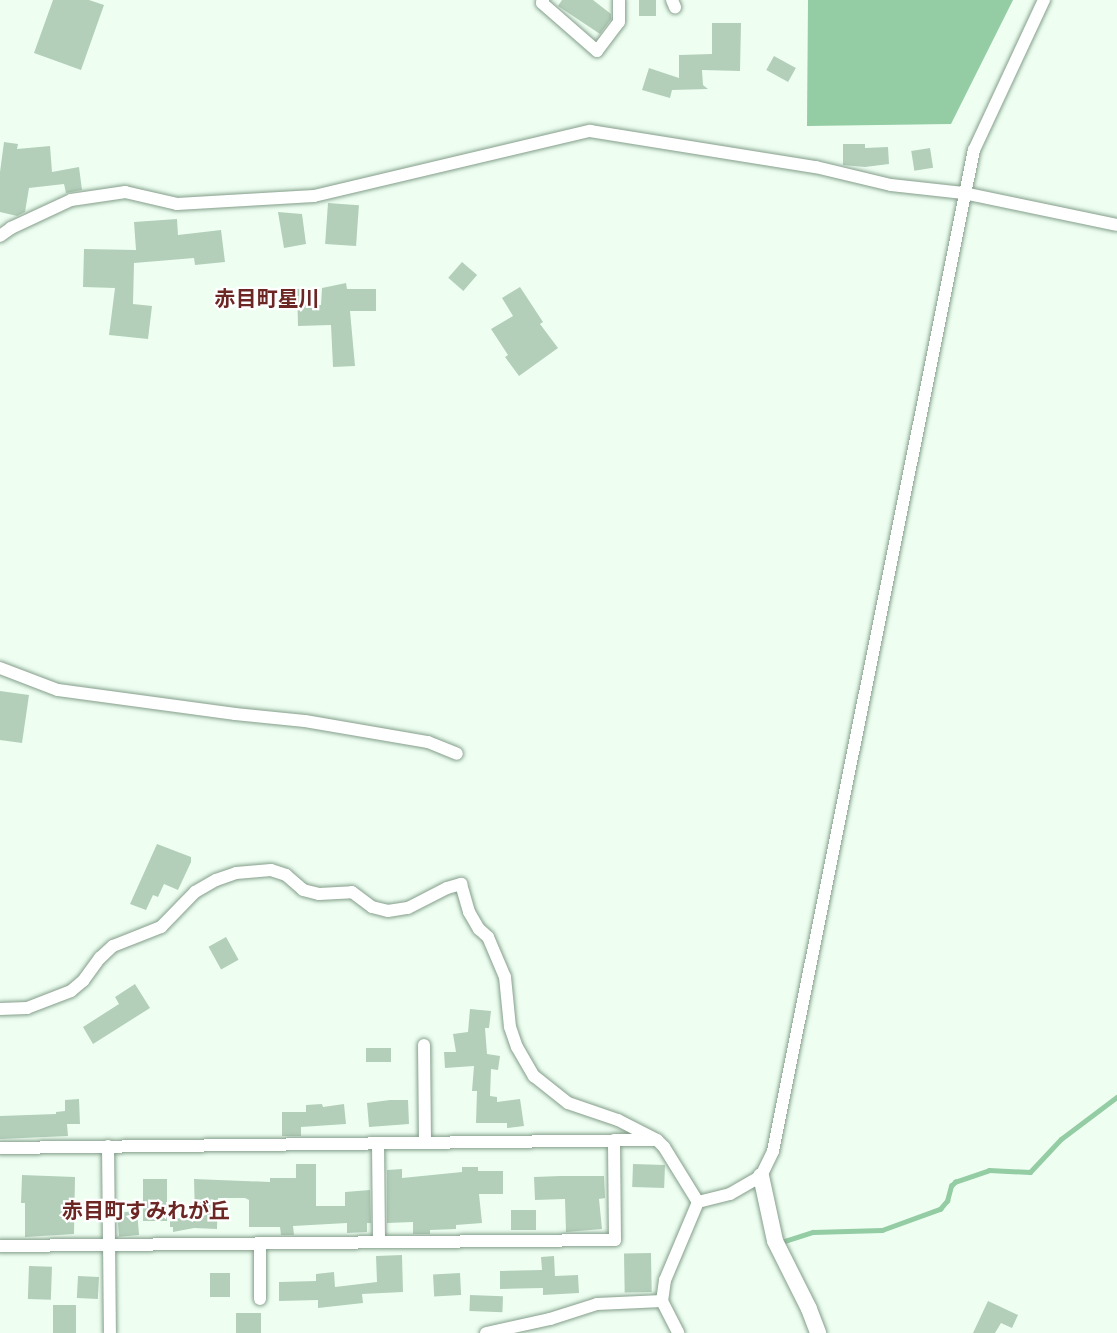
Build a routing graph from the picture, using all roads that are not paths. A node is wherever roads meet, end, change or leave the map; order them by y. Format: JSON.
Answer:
{"nodes":[{"id":1,"x":543,"y":0,"type":"edge"},
{"id":2,"x":619,"y":0,"type":"edge"},
{"id":3,"x":1044,"y":0,"type":"edge"},
{"id":4,"x":964,"y":193,"type":"junction"},
{"id":5,"x":1117,"y":225,"type":"edge"},
{"id":6,"x":0,"y":236,"type":"edge"},
{"id":7,"x":0,"y":668,"type":"edge"},
{"id":8,"x":458,"y":754,"type":"dead end"},
{"id":9,"x":0,"y":1009,"type":"edge"},
{"id":10,"x":423,"y":1045,"type":"dead end"},
{"id":11,"x":614,"y":1140,"type":"junction"},
{"id":12,"x":657,"y":1140,"type":"junction"},
{"id":13,"x":425,"y":1143,"type":"junction"},
{"id":14,"x":378,"y":1144,"type":"junction"},
{"id":15,"x":108,"y":1146,"type":"junction"},
{"id":16,"x":0,"y":1148,"type":"edge"},
{"id":17,"x":761,"y":1176,"type":"junction"},
{"id":18,"x":698,"y":1202,"type":"junction"},
{"id":19,"x":379,"y":1241,"type":"junction"},
{"id":20,"x":260,"y":1244,"type":"junction"},
{"id":21,"x":110,"y":1245,"type":"junction"},
{"id":22,"x":0,"y":1246,"type":"edge"},
{"id":23,"x":260,"y":1299,"type":"dead end"},
{"id":24,"x":662,"y":1301,"type":"junction"},
{"id":25,"x":110,"y":1333,"type":"edge"},
{"id":26,"x":486,"y":1333,"type":"edge"},
{"id":27,"x":678,"y":1333,"type":"edge"},
{"id":28,"x":819,"y":1333,"type":"edge"}],
"edges":[{"from":1,"to":2,"type":"street"},
{"from":3,"to":4,"type":"street"},
{"from":4,"to":5,"type":"street"},
{"from":4,"to":6,"type":"street"},
{"from":4,"to":17,"type":"street"},
{"from":7,"to":8,"type":"street"},
{"from":9,"to":12,"type":"street"},
{"from":10,"to":13,"type":"street"},
{"from":11,"to":12,"type":"street"},
{"from":11,"to":13,"type":"street"},
{"from":11,"to":19,"type":"street"},
{"from":12,"to":18,"type":"street"},
{"from":13,"to":14,"type":"street"},
{"from":14,"to":15,"type":"street"},
{"from":14,"to":19,"type":"street"},
{"from":15,"to":16,"type":"street"},
{"from":15,"to":21,"type":"street"},
{"from":17,"to":18,"type":"street"},
{"from":17,"to":28,"type":"street"},
{"from":18,"to":24,"type":"street"},
{"from":19,"to":20,"type":"street"},
{"from":20,"to":21,"type":"street"},
{"from":20,"to":23,"type":"street"},
{"from":21,"to":22,"type":"street"},
{"from":21,"to":25,"type":"street"},
{"from":24,"to":26,"type":"street"},
{"from":24,"to":27,"type":"street"}]}
